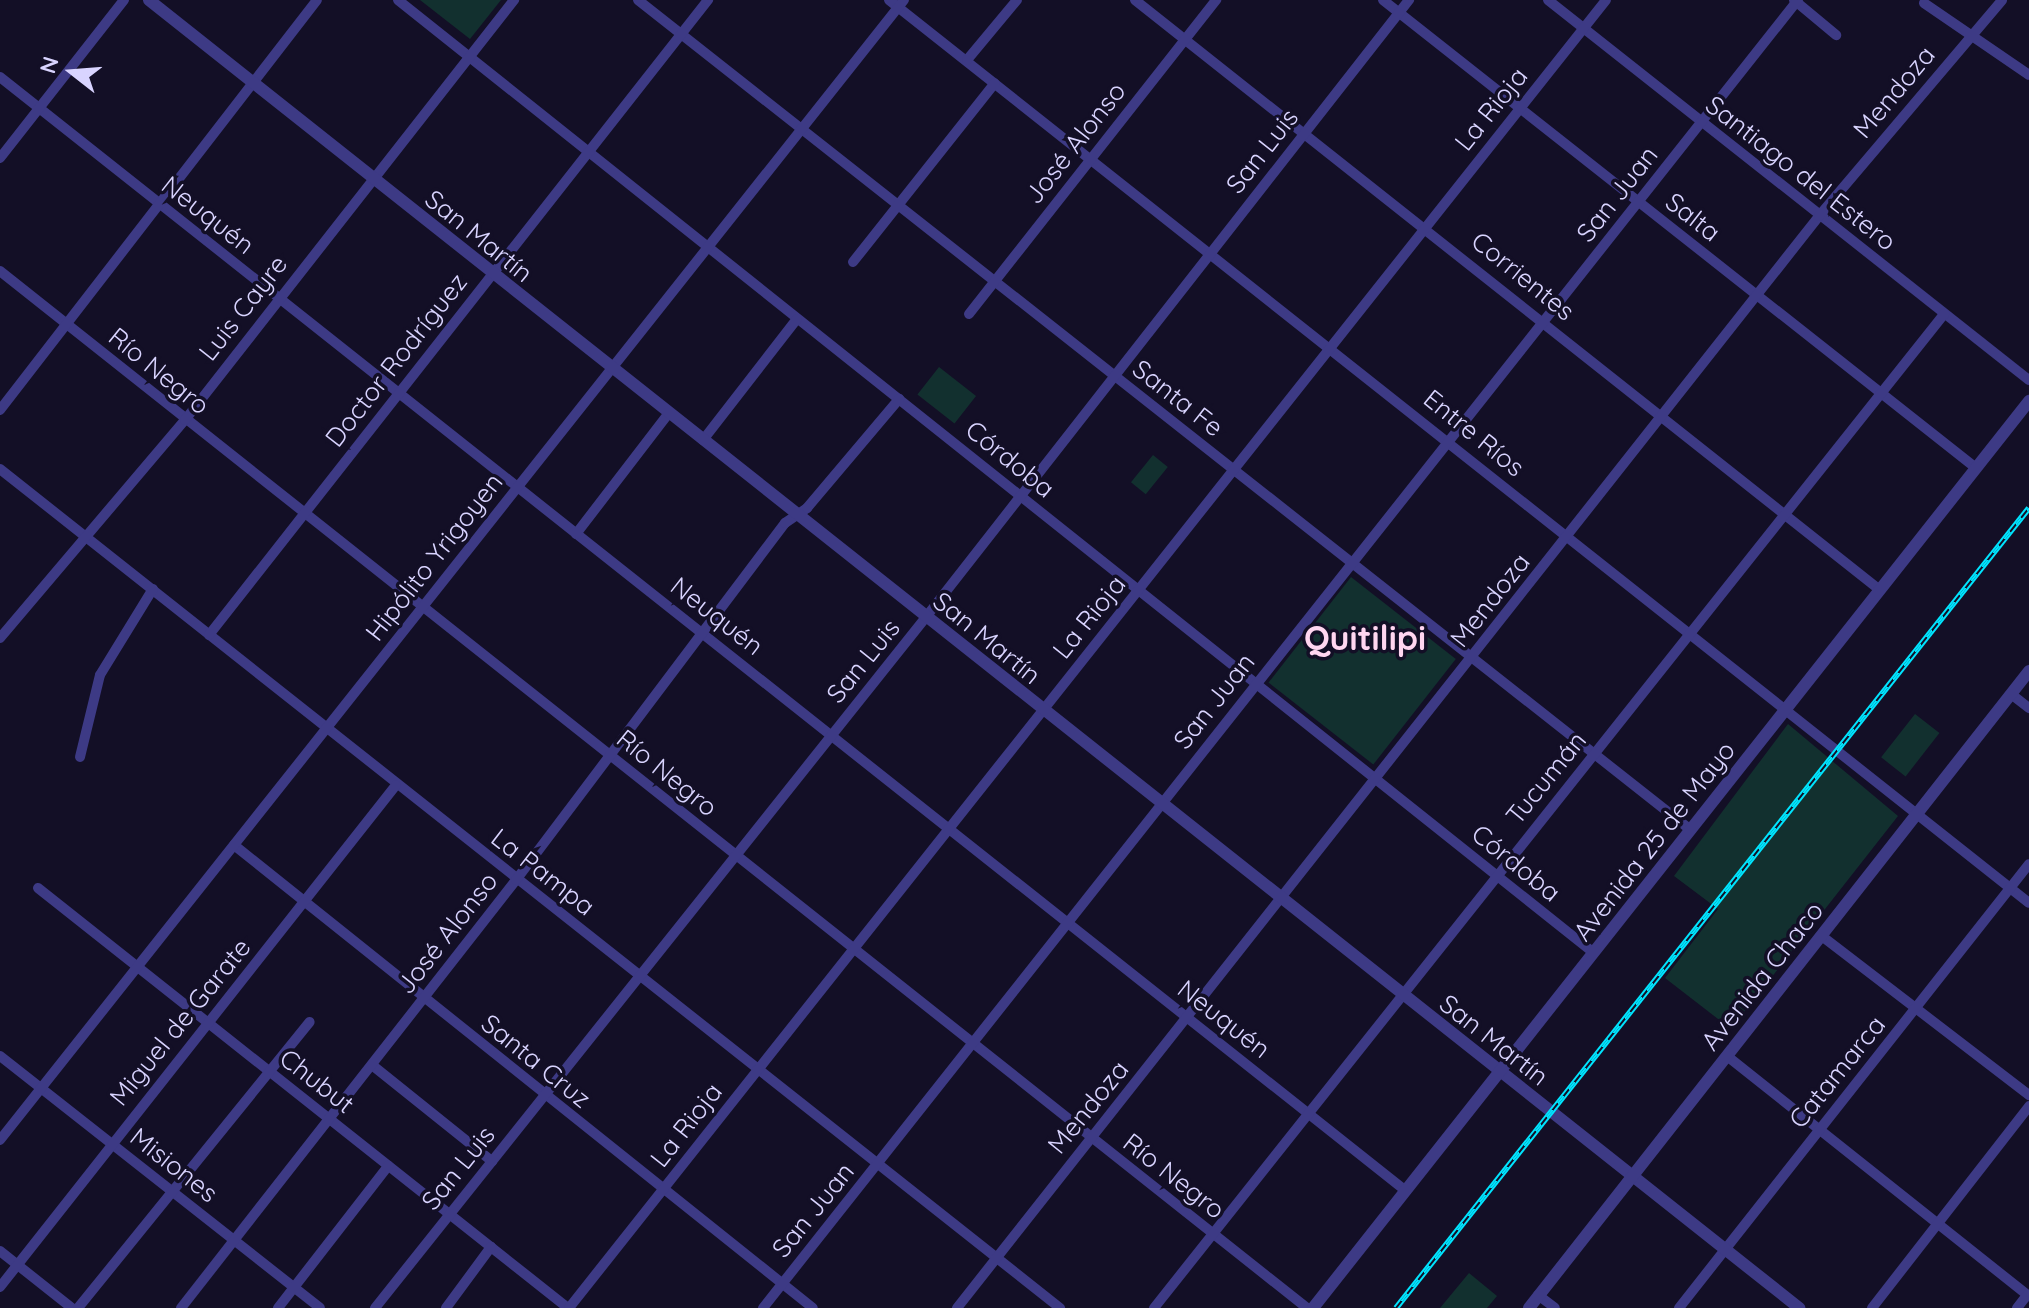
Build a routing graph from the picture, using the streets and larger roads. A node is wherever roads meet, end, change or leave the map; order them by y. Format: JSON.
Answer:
{"nodes":[{"id":1,"x":124,"y":0,"type":"edge"},
{"id":2,"x":149,"y":0,"type":"edge"},
{"id":3,"x":317,"y":0,"type":"edge"},
{"id":4,"x":398,"y":0,"type":"edge"},
{"id":5,"x":514,"y":0,"type":"edge"},
{"id":6,"x":638,"y":0,"type":"edge"},
{"id":7,"x":708,"y":0,"type":"edge"},
{"id":8,"x":1017,"y":0,"type":"edge"},
{"id":9,"x":1135,"y":0,"type":"edge"},
{"id":10,"x":1216,"y":0,"type":"edge"},
{"id":11,"x":1383,"y":0,"type":"edge"},
{"id":12,"x":1409,"y":0,"type":"edge"},
{"id":13,"x":1548,"y":0,"type":"edge"},
{"id":14,"x":1606,"y":0,"type":"edge"},
{"id":15,"x":2002,"y":0,"type":"edge"},
{"id":16,"x":1796,"y":1,"type":"edge"},
{"id":17,"x":897,"y":2,"type":"edge"},
{"id":18,"x":1924,"y":3,"type":"dead end"},
{"id":19,"x":1399,"y":13,"type":"junction"},
{"id":20,"x":1584,"y":29,"type":"junction"},
{"id":21,"x":681,"y":34,"type":"junction"},
{"id":22,"x":1972,"y":34,"type":"junction"},
{"id":23,"x":1836,"y":35,"type":"dead end"},
{"id":24,"x":1184,"y":39,"type":"junction"},
{"id":25,"x":468,"y":57,"type":"junction"},
{"id":26,"x":967,"y":60,"type":"junction"},
{"id":27,"x":2029,"y":75,"type":"edge"},
{"id":28,"x":0,"y":77,"type":"edge"},
{"id":29,"x":254,"y":83,"type":"junction"},
{"id":30,"x":995,"y":83,"type":"junction"},
{"id":31,"x":40,"y":108,"type":"junction"},
{"id":32,"x":1521,"y":108,"type":"junction"},
{"id":33,"x":1701,"y":122,"type":"junction"},
{"id":34,"x":800,"y":128,"type":"junction"},
{"id":35,"x":1304,"y":132,"type":"junction"},
{"id":36,"x":587,"y":153,"type":"junction"},
{"id":37,"x":0,"y":158,"type":"edge"},
{"id":38,"x":1090,"y":158,"type":"junction"},
{"id":39,"x":373,"y":178,"type":"junction"},
{"id":40,"x":1640,"y":203,"type":"junction"},
{"id":41,"x":896,"y":204,"type":"junction"},
{"id":42,"x":160,"y":206,"type":"junction"},
{"id":43,"x":1819,"y":216,"type":"junction"},
{"id":44,"x":1424,"y":225,"type":"junction"},
{"id":45,"x":706,"y":247,"type":"junction"},
{"id":46,"x":1210,"y":253,"type":"junction"},
{"id":47,"x":853,"y":262,"type":"dead end"},
{"id":48,"x":0,"y":271,"type":"edge"},
{"id":49,"x":491,"y":275,"type":"junction"},
{"id":50,"x":996,"y":280,"type":"junction"},
{"id":51,"x":1757,"y":295,"type":"junction"},
{"id":52,"x":278,"y":297,"type":"junction"},
{"id":53,"x":969,"y":314,"type":"dead end"},
{"id":54,"x":1944,"y":314,"type":"junction"},
{"id":55,"x":797,"y":319,"type":"junction"},
{"id":56,"x":1543,"y":322,"type":"junction"},
{"id":57,"x":65,"y":323,"type":"junction"},
{"id":58,"x":1330,"y":347,"type":"junction"},
{"id":59,"x":610,"y":369,"type":"junction"},
{"id":60,"x":1114,"y":375,"type":"junction"},
{"id":61,"x":2029,"y":380,"type":"edge"},
{"id":62,"x":1881,"y":393,"type":"junction"},
{"id":63,"x":398,"y":395,"type":"junction"},
{"id":64,"x":899,"y":399,"type":"junction"},
{"id":65,"x":2029,"y":401,"type":"edge"},
{"id":66,"x":0,"y":410,"type":"edge"},
{"id":67,"x":668,"y":414,"type":"junction"},
{"id":68,"x":1662,"y":416,"type":"junction"},
{"id":69,"x":185,"y":420,"type":"junction"},
{"id":70,"x":703,"y":440,"type":"junction"},
{"id":71,"x":1446,"y":440,"type":"junction"},
{"id":72,"x":1976,"y":468,"type":"junction"},
{"id":73,"x":0,"y":469,"type":"edge"},
{"id":74,"x":1234,"y":470,"type":"junction"},
{"id":75,"x":516,"y":488,"type":"junction"},
{"id":76,"x":1020,"y":495,"type":"junction"},
{"id":77,"x":797,"y":514,"type":"junction"},
{"id":78,"x":1785,"y":514,"type":"junction"},
{"id":79,"x":303,"y":515,"type":"junction"},
{"id":80,"x":576,"y":534,"type":"junction"},
{"id":81,"x":89,"y":536,"type":"junction"},
{"id":82,"x":1567,"y":536,"type":"junction"},
{"id":83,"x":1350,"y":562,"type":"junction"},
{"id":84,"x":153,"y":589,"type":"junction"},
{"id":85,"x":1138,"y":590,"type":"junction"},
{"id":86,"x":1880,"y":590,"type":"junction"},
{"id":87,"x":421,"y":609,"type":"junction"},
{"id":88,"x":926,"y":617,"type":"junction"},
{"id":89,"x":700,"y":631,"type":"junction"},
{"id":90,"x":1689,"y":633,"type":"junction"},
{"id":91,"x":209,"y":635,"type":"junction"},
{"id":92,"x":0,"y":638,"type":"edge"},
{"id":93,"x":1472,"y":658,"type":"junction"},
{"id":94,"x":2029,"y":671,"type":"edge"},
{"id":95,"x":1256,"y":683,"type":"junction"},
{"id":96,"x":2011,"y":694,"type":"junction"},
{"id":97,"x":2029,"y":708,"type":"edge"},
{"id":98,"x":1786,"y":709,"type":"junction"},
{"id":99,"x":1042,"y":710,"type":"junction"},
{"id":100,"x":327,"y":728,"type":"junction"},
{"id":101,"x":831,"y":736,"type":"junction"},
{"id":102,"x":609,"y":753,"type":"junction"},
{"id":103,"x":1594,"y":753,"type":"junction"},
{"id":104,"x":80,"y":757,"type":"dead end"},
{"id":105,"x":1376,"y":779,"type":"junction"},
{"id":106,"x":396,"y":785,"type":"junction"},
{"id":107,"x":1162,"y":803,"type":"junction"},
{"id":108,"x":1916,"y":814,"type":"junction"},
{"id":109,"x":949,"y":828,"type":"junction"},
{"id":110,"x":1691,"y":830,"type":"junction"},
{"id":111,"x":234,"y":845,"type":"junction"},
{"id":112,"x":735,"y":857,"type":"junction"},
{"id":113,"x":2029,"y":864,"type":"edge"},
{"id":114,"x":1496,"y":875,"type":"junction"},
{"id":115,"x":516,"y":880,"type":"junction"},
{"id":116,"x":38,"y":888,"type":"dead end"},
{"id":117,"x":2010,"y":888,"type":"junction"},
{"id":118,"x":1281,"y":900,"type":"junction"},
{"id":119,"x":304,"y":902,"type":"junction"},
{"id":120,"x":2029,"y":903,"type":"edge"},
{"id":121,"x":1066,"y":923,"type":"junction"},
{"id":122,"x":1823,"y":937,"type":"junction"},
{"id":123,"x":853,"y":949,"type":"junction"},
{"id":124,"x":1594,"y":953,"type":"junction"},
{"id":125,"x":139,"y":968,"type":"junction"},
{"id":126,"x":640,"y":976,"type":"junction"},
{"id":127,"x":1401,"y":995,"type":"junction"},
{"id":128,"x":424,"y":999,"type":"junction"},
{"id":129,"x":1916,"y":1009,"type":"junction"},
{"id":130,"x":1187,"y":1018,"type":"junction"},
{"id":131,"x":310,"y":1022,"type":"dead end"},
{"id":132,"x":209,"y":1023,"type":"junction"},
{"id":133,"x":973,"y":1045,"type":"junction"},
{"id":134,"x":0,"y":1056,"type":"edge"},
{"id":135,"x":1727,"y":1056,"type":"junction"},
{"id":136,"x":372,"y":1065,"type":"junction"},
{"id":137,"x":758,"y":1069,"type":"junction"},
{"id":138,"x":269,"y":1071,"type":"junction"},
{"id":139,"x":1499,"y":1073,"type":"junction"},
{"id":140,"x":42,"y":1089,"type":"junction"},
{"id":141,"x":2029,"y":1095,"type":"edge"},
{"id":142,"x":544,"y":1097,"type":"junction"},
{"id":143,"x":2029,"y":1106,"type":"edge"},
{"id":144,"x":1308,"y":1113,"type":"junction"},
{"id":145,"x":330,"y":1119,"type":"junction"},
{"id":146,"x":1820,"y":1128,"type":"junction"},
{"id":147,"x":1091,"y":1138,"type":"junction"},
{"id":148,"x":0,"y":1140,"type":"edge"},
{"id":149,"x":111,"y":1144,"type":"junction"},
{"id":150,"x":492,"y":1161,"type":"junction"},
{"id":151,"x":878,"y":1164,"type":"junction"},
{"id":152,"x":388,"y":1166,"type":"junction"},
{"id":153,"x":1631,"y":1177,"type":"junction"},
{"id":154,"x":663,"y":1188,"type":"junction"},
{"id":155,"x":1406,"y":1191,"type":"junction"},
{"id":156,"x":174,"y":1193,"type":"junction"},
{"id":157,"x":450,"y":1214,"type":"junction"},
{"id":158,"x":1938,"y":1223,"type":"junction"},
{"id":159,"x":1213,"y":1234,"type":"junction"},
{"id":160,"x":233,"y":1240,"type":"junction"},
{"id":161,"x":491,"y":1247,"type":"junction"},
{"id":162,"x":1724,"y":1250,"type":"junction"},
{"id":163,"x":0,"y":1251,"type":"edge"},
{"id":164,"x":996,"y":1256,"type":"junction"},
{"id":165,"x":18,"y":1265,"type":"junction"},
{"id":166,"x":782,"y":1284,"type":"junction"},
{"id":167,"x":0,"y":1287,"type":"edge"},
{"id":168,"x":294,"y":1287,"type":"junction"},
{"id":169,"x":1538,"y":1295,"type":"junction"},
{"id":170,"x":2028,"y":1295,"type":"edge"},
{"id":171,"x":75,"y":1308,"type":"edge"},
{"id":172,"x":181,"y":1308,"type":"edge"},
{"id":173,"x":278,"y":1308,"type":"edge"},
{"id":174,"x":320,"y":1308,"type":"edge"},
{"id":175,"x":375,"y":1308,"type":"edge"},
{"id":176,"x":446,"y":1308,"type":"edge"},
{"id":177,"x":568,"y":1308,"type":"edge"},
{"id":178,"x":763,"y":1308,"type":"edge"},
{"id":179,"x":813,"y":1308,"type":"edge"},
{"id":180,"x":957,"y":1308,"type":"edge"},
{"id":181,"x":1060,"y":1308,"type":"edge"},
{"id":182,"x":1154,"y":1308,"type":"edge"},
{"id":183,"x":1307,"y":1308,"type":"edge"},
{"id":184,"x":1313,"y":1308,"type":"edge"},
{"id":185,"x":1529,"y":1308,"type":"edge"},
{"id":186,"x":1555,"y":1308,"type":"edge"},
{"id":187,"x":1679,"y":1308,"type":"edge"},
{"id":188,"x":1799,"y":1308,"type":"edge"},
{"id":189,"x":1872,"y":1308,"type":"edge"},
{"id":190,"x":2017,"y":1308,"type":"edge"}],
"edges":[{"from":1,"to":31,"type":"street"},
{"from":2,"to":29,"type":"street","name":"San Martín"},
{"from":3,"to":29,"type":"street"},
{"from":4,"to":25,"type":"street","name":"Córdoba"},
{"from":5,"to":25,"type":"street","name":"Luis Cayre"},
{"from":6,"to":21,"type":"street","name":"Santa Fe"},
{"from":7,"to":21,"type":"street","name":"Doctor Rodríguez"},
{"from":8,"to":26,"type":"street"},
{"from":9,"to":24,"type":"street","name":"Corrientes"},
{"from":10,"to":24,"type":"street","name":"José Alonso"},
{"from":11,"to":19,"type":"street","name":"Salta"},
{"from":12,"to":19,"type":"street","name":"San Luis"},
{"from":13,"to":20,"type":"street","name":"Santiago del Estero"},
{"from":14,"to":20,"type":"street","name":"La Rioja"},
{"from":15,"to":22,"type":"street","name":"Mendoza"},
{"from":16,"to":23,"type":"street"},
{"from":16,"to":33,"type":"street","name":"San Juan"},
{"from":17,"to":26,"type":"street","name":"Entre Ríos"},
{"from":17,"to":34,"type":"street","name":"Hipólito Yrigoyen"},
{"from":18,"to":22,"type":"street"},
{"from":19,"to":32,"type":"street","name":"Salta"},
{"from":19,"to":35,"type":"street","name":"San Luis"},
{"from":20,"to":32,"type":"street","name":"La Rioja"},
{"from":20,"to":33,"type":"street","name":"Santiago del Estero"},
{"from":21,"to":34,"type":"street","name":"Santa Fe"},
{"from":21,"to":36,"type":"street","name":"Doctor Rodríguez"},
{"from":22,"to":27,"type":"street"},
{"from":22,"to":43,"type":"street","name":"Mendoza"},
{"from":24,"to":35,"type":"street","name":"Corrientes"},
{"from":24,"to":38,"type":"street","name":"José Alonso"},
{"from":25,"to":36,"type":"street","name":"Córdoba"},
{"from":25,"to":39,"type":"street","name":"Luis Cayre"},
{"from":26,"to":30,"type":"street","name":"Entre Ríos"},
{"from":28,"to":31,"type":"street","name":"Neuquén"},
{"from":29,"to":39,"type":"street","name":"San Martín"},
{"from":29,"to":42,"type":"street"},
{"from":30,"to":38,"type":"street","name":"Entre Ríos"},
{"from":30,"to":41,"type":"street"},
{"from":31,"to":37,"type":"street"},
{"from":31,"to":42,"type":"street","name":"Neuquén"},
{"from":32,"to":40,"type":"street","name":"Salta"},
{"from":32,"to":44,"type":"street","name":"La Rioja"},
{"from":33,"to":40,"type":"street","name":"San Juan"},
{"from":33,"to":43,"type":"street","name":"Santiago del Estero"},
{"from":34,"to":41,"type":"street","name":"Santa Fe"},
{"from":34,"to":45,"type":"street","name":"Hipólito Yrigoyen"},
{"from":35,"to":44,"type":"street","name":"Corrientes"},
{"from":35,"to":46,"type":"street","name":"San Luis"},
{"from":36,"to":45,"type":"street","name":"Córdoba"},
{"from":36,"to":49,"type":"street","name":"Doctor Rodríguez"},
{"from":38,"to":46,"type":"street","name":"Entre Ríos"},
{"from":38,"to":50,"type":"street","name":"José Alonso"},
{"from":39,"to":49,"type":"street","name":"San Martín"},
{"from":39,"to":52,"type":"street","name":"Luis Cayre"},
{"from":40,"to":51,"type":"street","name":"Salta"},
{"from":40,"to":56,"type":"street","name":"San Juan"},
{"from":41,"to":47,"type":"street"},
{"from":41,"to":50,"type":"street","name":"Santa Fe"},
{"from":42,"to":52,"type":"street","name":"Neuquén"},
{"from":42,"to":57,"type":"street"},
{"from":43,"to":51,"type":"street","name":"Mendoza"},
{"from":43,"to":54,"type":"street","name":"Santiago del Estero"},
{"from":44,"to":56,"type":"street","name":"Corrientes"},
{"from":44,"to":58,"type":"street","name":"La Rioja"},
{"from":45,"to":55,"type":"street","name":"Córdoba"},
{"from":45,"to":59,"type":"street","name":"Hipólito Yrigoyen"},
{"from":46,"to":58,"type":"street","name":"Entre Ríos"},
{"from":46,"to":60,"type":"street","name":"San Luis"},
{"from":48,"to":57,"type":"street","name":"Río Negro"},
{"from":49,"to":59,"type":"street","name":"San Martín"},
{"from":49,"to":63,"type":"street","name":"Doctor Rodríguez"},
{"from":50,"to":53,"type":"street","name":"José Alonso"},
{"from":50,"to":60,"type":"street","name":"Santa Fe"},
{"from":51,"to":62,"type":"street","name":"Salta"},
{"from":51,"to":68,"type":"street","name":"Mendoza"},
{"from":52,"to":63,"type":"street","name":"Neuquén"},
{"from":52,"to":69,"type":"street","name":"Luis Cayre"},
{"from":54,"to":61,"type":"street","name":"Santiago del Estero"},
{"from":54,"to":62,"type":"street","name":"Tucumán"},
{"from":55,"to":64,"type":"street","name":"Córdoba"},
{"from":55,"to":70,"type":"street"},
{"from":56,"to":68,"type":"street","name":"Corrientes"},
{"from":56,"to":71,"type":"street","name":"San Juan"},
{"from":57,"to":66,"type":"street"},
{"from":57,"to":69,"type":"street","name":"Río Negro"},
{"from":58,"to":71,"type":"street","name":"Entre Ríos"},
{"from":58,"to":74,"type":"street","name":"La Rioja"},
{"from":59,"to":67,"type":"street","name":"San Martín"},
{"from":59,"to":75,"type":"street","name":"Hipólito Yrigoyen"},
{"from":60,"to":74,"type":"street","name":"Santa Fe"},
{"from":60,"to":76,"type":"street","name":"San Luis"},
{"from":62,"to":72,"type":"street","name":"Salta"},
{"from":62,"to":78,"type":"street","name":"Tucumán"},
{"from":63,"to":75,"type":"street","name":"Neuquén"},
{"from":63,"to":79,"type":"street","name":"Doctor Rodríguez"},
{"from":64,"to":76,"type":"street","name":"Córdoba"},
{"from":64,"to":77,"type":"street","name":"José Alonso"},
{"from":65,"to":72,"type":"street","name":"Avenida 25 de Mayo"},
{"from":67,"to":70,"type":"street","name":"San Martín"},
{"from":67,"to":80,"type":"street"},
{"from":68,"to":78,"type":"street","name":"Corrientes"},
{"from":68,"to":82,"type":"street","name":"Mendoza"},
{"from":69,"to":79,"type":"street","name":"Río Negro"},
{"from":69,"to":81,"type":"street","name":"Luis Cayre"},
{"from":70,"to":77,"type":"street","name":"San Martín"},
{"from":71,"to":82,"type":"street","name":"Entre Ríos"},
{"from":71,"to":83,"type":"street","name":"San Juan"},
{"from":72,"to":86,"type":"street","name":"Avenida 25 de Mayo"},
{"from":73,"to":81,"type":"street","name":"La Pampa"},
{"from":74,"to":83,"type":"street","name":"Santa Fe"},
{"from":74,"to":85,"type":"street","name":"La Rioja"},
{"from":75,"to":80,"type":"street","name":"Neuquén"},
{"from":75,"to":87,"type":"street","name":"Hipólito Yrigoyen"},
{"from":76,"to":85,"type":"street","name":"Córdoba"},
{"from":76,"to":88,"type":"street","name":"San Luis"},
{"from":77,"to":88,"type":"street","name":"San Martín"},
{"from":77,"to":89,"type":"street","name":"José Alonso"},
{"from":78,"to":86,"type":"street","name":"Corrientes"},
{"from":78,"to":90,"type":"street","name":"Tucumán"},
{"from":79,"to":87,"type":"street","name":"Río Negro"},
{"from":79,"to":91,"type":"street","name":"Doctor Rodríguez"},
{"from":80,"to":89,"type":"street","name":"Neuquén"},
{"from":81,"to":84,"type":"street","name":"La Pampa"},
{"from":81,"to":92,"type":"street","name":"Luis Cayre"},
{"from":82,"to":90,"type":"street","name":"Entre Ríos"},
{"from":82,"to":93,"type":"street","name":"Mendoza"},
{"from":83,"to":93,"type":"street","name":"Santa Fe"},
{"from":83,"to":95,"type":"street","name":"San Juan"},
{"from":84,"to":91,"type":"street","name":"La Pampa"},
{"from":84,"to":104,"type":"street"},
{"from":85,"to":95,"type":"street","name":"Córdoba"},
{"from":85,"to":99,"type":"street","name":"La Rioja"},
{"from":86,"to":98,"type":"street","name":"Avenida 25 de Mayo"},
{"from":87,"to":100,"type":"street","name":"Hipólito Yrigoyen"},
{"from":87,"to":102,"type":"street","name":"Río Negro"},
{"from":88,"to":99,"type":"street","name":"San Martín"},
{"from":88,"to":101,"type":"street","name":"San Luis"},
{"from":89,"to":101,"type":"street","name":"Neuquén"},
{"from":89,"to":102,"type":"street","name":"José Alonso"},
{"from":90,"to":98,"type":"street","name":"Entre Ríos"},
{"from":90,"to":103,"type":"street","name":"Tucumán"},
{"from":91,"to":100,"type":"street","name":"La Pampa"},
{"from":93,"to":103,"type":"street","name":"Santa Fe"},
{"from":93,"to":105,"type":"street","name":"Mendoza"},
{"from":94,"to":96,"type":"street","name":"Avenida Chaco"},
{"from":95,"to":105,"type":"street","name":"Córdoba"},
{"from":95,"to":107,"type":"street","name":"San Juan"},
{"from":96,"to":97,"type":"street"},
{"from":96,"to":108,"type":"street","name":"Avenida Chaco"},
{"from":98,"to":108,"type":"street","name":"Entre Ríos"},
{"from":98,"to":110,"type":"street","name":"Avenida 25 de Mayo"},
{"from":99,"to":107,"type":"street","name":"San Martín"},
{"from":99,"to":109,"type":"street","name":"La Rioja"},
{"from":100,"to":106,"type":"street","name":"La Pampa"},
{"from":100,"to":111,"type":"street","name":"Hipólito Yrigoyen"},
{"from":101,"to":109,"type":"street","name":"Neuquén"},
{"from":101,"to":112,"type":"street","name":"San Luis"},
{"from":102,"to":112,"type":"street","name":"Río Negro"},
{"from":102,"to":115,"type":"street","name":"José Alonso"},
{"from":103,"to":110,"type":"street","name":"Santa Fe"},
{"from":103,"to":114,"type":"street","name":"Tucumán"},
{"from":105,"to":114,"type":"street","name":"Córdoba"},
{"from":105,"to":118,"type":"street","name":"Mendoza"},
{"from":106,"to":115,"type":"street","name":"La Pampa"},
{"from":106,"to":119,"type":"street","name":"Miguel de Garate"},
{"from":107,"to":118,"type":"street","name":"San Martín"},
{"from":107,"to":121,"type":"street","name":"San Juan"},
{"from":108,"to":117,"type":"street","name":"Entre Ríos"},
{"from":108,"to":122,"type":"street","name":"Avenida Chaco"},
{"from":109,"to":121,"type":"street","name":"Neuquén"},
{"from":109,"to":123,"type":"street","name":"La Rioja"},
{"from":110,"to":124,"type":"street","name":"Avenida 25 de Mayo"},
{"from":111,"to":119,"type":"street","name":"Santa Cruz"},
{"from":111,"to":125,"type":"street","name":"Hipólito Yrigoyen"},
{"from":112,"to":123,"type":"street","name":"Río Negro"},
{"from":112,"to":126,"type":"street","name":"San Luis"},
{"from":113,"to":117,"type":"street","name":"Catamarca"},
{"from":114,"to":124,"type":"street","name":"Córdoba"},
{"from":114,"to":127,"type":"street","name":"Tucumán"},
{"from":115,"to":126,"type":"street","name":"La Pampa"},
{"from":115,"to":128,"type":"street","name":"José Alonso"},
{"from":116,"to":125,"type":"street","name":"Chubut"},
{"from":117,"to":120,"type":"street","name":"Entre Ríos"},
{"from":117,"to":129,"type":"street","name":"Catamarca"},
{"from":118,"to":127,"type":"street","name":"San Martín"},
{"from":118,"to":130,"type":"street","name":"Mendoza"},
{"from":119,"to":128,"type":"street","name":"Santa Cruz"},
{"from":119,"to":132,"type":"street","name":"Miguel de Garate"},
{"from":121,"to":130,"type":"street","name":"Neuquén"},
{"from":121,"to":133,"type":"street","name":"San Juan"},
{"from":122,"to":129,"type":"street"},
{"from":122,"to":135,"type":"street","name":"Avenida Chaco"},
{"from":123,"to":133,"type":"street","name":"Río Negro"},
{"from":123,"to":137,"type":"street","name":"La Rioja"},
{"from":124,"to":139,"type":"street","name":"Avenida 25 de Mayo"},
{"from":125,"to":132,"type":"street","name":"Chubut"},
{"from":125,"to":140,"type":"street","name":"Hipólito Yrigoyen"},
{"from":126,"to":137,"type":"street","name":"La Pampa"},
{"from":126,"to":142,"type":"street","name":"San Luis"},
{"from":127,"to":139,"type":"street","name":"San Martín"},
{"from":127,"to":144,"type":"street","name":"Tucumán"},
{"from":128,"to":136,"type":"street","name":"José Alonso"},
{"from":128,"to":142,"type":"street","name":"Santa Cruz"},
{"from":129,"to":141,"type":"street"},
{"from":129,"to":146,"type":"street","name":"Catamarca"},
{"from":130,"to":144,"type":"street","name":"Neuquén"},
{"from":130,"to":147,"type":"street","name":"Mendoza"},
{"from":131,"to":138,"type":"street"},
{"from":132,"to":138,"type":"street","name":"Chubut"},
{"from":132,"to":149,"type":"street","name":"Miguel de Garate"},
{"from":133,"to":147,"type":"street","name":"Río Negro"},
{"from":133,"to":151,"type":"street","name":"San Juan"},
{"from":134,"to":140,"type":"street","name":"Misiones"},
{"from":135,"to":146,"type":"street"},
{"from":135,"to":153,"type":"street","name":"Avenida Chaco"},
{"from":136,"to":145,"type":"street","name":"José Alonso"},
{"from":136,"to":150,"type":"street"},
{"from":137,"to":151,"type":"street","name":"La Pampa"},
{"from":137,"to":154,"type":"street","name":"La Rioja"},
{"from":138,"to":145,"type":"street","name":"Chubut"},
{"from":138,"to":156,"type":"street"},
{"from":139,"to":153,"type":"street","name":"San Martín"},
{"from":139,"to":155,"type":"street","name":"Avenida 25 de Mayo"},
{"from":140,"to":148,"type":"street","name":"Hipólito Yrigoyen"},
{"from":140,"to":149,"type":"street","name":"Misiones"},
{"from":142,"to":150,"type":"street","name":"San Luis"},
{"from":142,"to":154,"type":"street","name":"Santa Cruz"},
{"from":143,"to":158,"type":"street"},
{"from":144,"to":155,"type":"street","name":"Neuquén"},
{"from":144,"to":159,"type":"street","name":"Tucumán"},
{"from":145,"to":152,"type":"street","name":"Chubut"},
{"from":145,"to":160,"type":"street","name":"José Alonso"},
{"from":146,"to":158,"type":"street"},
{"from":146,"to":162,"type":"street","name":"Catamarca"},
{"from":147,"to":159,"type":"street","name":"Río Negro"},
{"from":147,"to":164,"type":"street","name":"Mendoza"},
{"from":149,"to":156,"type":"street","name":"Misiones"},
{"from":149,"to":165,"type":"street","name":"Miguel de Garate"},
{"from":150,"to":157,"type":"street","name":"San Luis"},
{"from":151,"to":164,"type":"street","name":"La Pampa"},
{"from":151,"to":166,"type":"street","name":"San Juan"},
{"from":152,"to":157,"type":"street","name":"Chubut"},
{"from":152,"to":168,"type":"street"},
{"from":153,"to":162,"type":"street","name":"San Martín"},
{"from":153,"to":169,"type":"street","name":"Avenida Chaco"},
{"from":154,"to":166,"type":"street","name":"Santa Cruz"},
{"from":154,"to":177,"type":"street","name":"La Rioja"},
{"from":155,"to":184,"type":"street","name":"Avenida 25 de Mayo"},
{"from":156,"to":160,"type":"street","name":"Misiones"},
{"from":156,"to":171,"type":"street"},
{"from":157,"to":161,"type":"street","name":"Chubut"},
{"from":157,"to":175,"type":"street","name":"San Luis"},
{"from":158,"to":170,"type":"street"},
{"from":158,"to":189,"type":"street"},
{"from":159,"to":182,"type":"street","name":"Tucumán"},
{"from":159,"to":183,"type":"street","name":"Río Negro"},
{"from":160,"to":168,"type":"street","name":"Misiones"},
{"from":160,"to":172,"type":"street","name":"José Alonso"},
{"from":161,"to":176,"type":"street"},
{"from":161,"to":177,"type":"street","name":"Chubut"},
{"from":162,"to":187,"type":"street","name":"Catamarca"},
{"from":162,"to":188,"type":"street","name":"San Martín"},
{"from":163,"to":165,"type":"street"},
{"from":164,"to":180,"type":"street","name":"Mendoza"},
{"from":164,"to":181,"type":"street","name":"La Pampa"},
{"from":165,"to":167,"type":"street","name":"Miguel de Garate"},
{"from":165,"to":171,"type":"street"},
{"from":166,"to":178,"type":"street","name":"San Juan"},
{"from":166,"to":179,"type":"street","name":"Santa Cruz"},
{"from":168,"to":173,"type":"street"},
{"from":168,"to":174,"type":"street","name":"Misiones"},
{"from":169,"to":185,"type":"street","name":"Avenida Chaco"},
{"from":169,"to":186,"type":"street"},
{"from":170,"to":190,"type":"street"}]}
